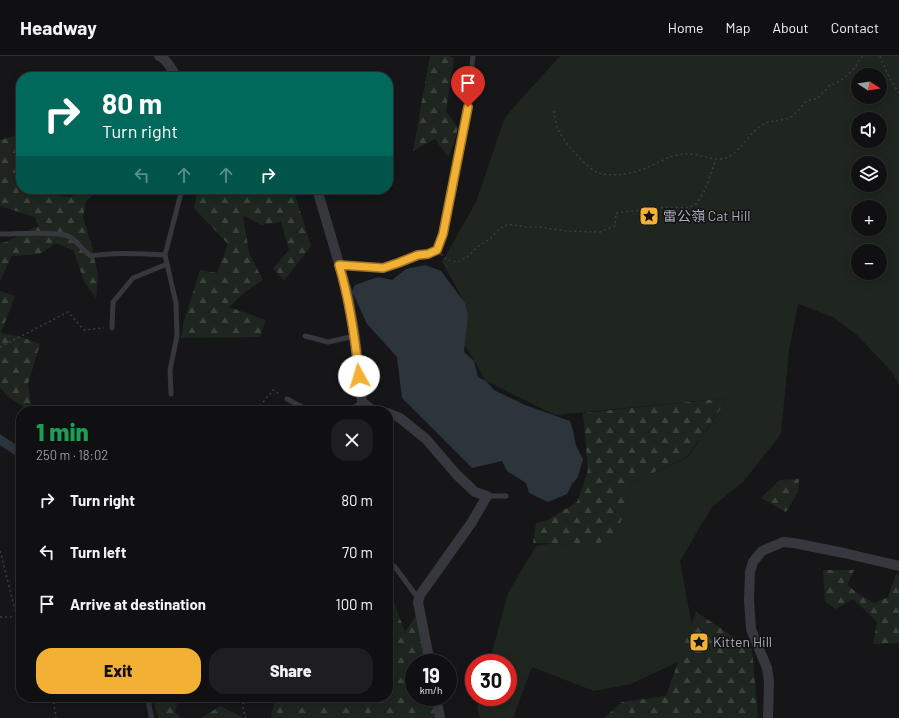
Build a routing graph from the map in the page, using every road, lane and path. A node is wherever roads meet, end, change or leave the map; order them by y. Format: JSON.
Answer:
{"nodes":[{"id":1,"x":159,"y":56,"type":"edge"},
{"id":2,"x":474,"y":56,"type":"edge"},
{"id":3,"x":864,"y":56,"type":"edge"},
{"id":4,"x":880,"y":56,"type":"edge"},
{"id":5,"x":174,"y":72,"type":"edge"},
{"id":6,"x":899,"y":93,"type":"edge"},
{"id":7,"x":554,"y":111,"type":"dead end"},
{"id":8,"x":716,"y":159,"type":"junction"},
{"id":9,"x":181,"y":194,"type":"edge"},
{"id":10,"x":318,"y":194,"type":"edge"},
{"id":11,"x":0,"y":234,"type":"edge"},
{"id":12,"x":437,"y":250,"type":"junction"},
{"id":13,"x":165,"y":255,"type":"junction"},
{"id":14,"x":167,"y":264,"type":"junction"},
{"id":15,"x":339,"y":265,"type":"junction"},
{"id":16,"x":112,"y":328,"type":"joint"},
{"id":17,"x":305,"y":336,"type":"dead end"},
{"id":18,"x":356,"y":336,"type":"junction"},
{"id":19,"x":0,"y":347,"type":"edge"},
{"id":20,"x":172,"y":394,"type":"dead end"},
{"id":21,"x":287,"y":399,"type":"joint"},
{"id":22,"x":362,"y":402,"type":"junction"},
{"id":23,"x":260,"y":406,"type":"edge"},
{"id":24,"x":300,"y":406,"type":"edge"},
{"id":25,"x":356,"y":406,"type":"edge"},
{"id":26,"x":367,"y":406,"type":"edge"},
{"id":27,"x":393,"y":415,"type":"edge"},
{"id":28,"x":487,"y":496,"type":"junction"},
{"id":29,"x":506,"y":496,"type":"dead end"},
{"id":30,"x":0,"y":551,"type":"edge"},
{"id":31,"x":393,"y":566,"type":"edge"},
{"id":32,"x":899,"y":566,"type":"edge"},
{"id":33,"x":420,"y":595,"type":"junction"},
{"id":34,"x":16,"y":613,"type":"edge"},
{"id":35,"x":0,"y":617,"type":"edge"},
{"id":36,"x":16,"y":617,"type":"edge"},
{"id":37,"x":428,"y":654,"type":"edge"},
{"id":38,"x":54,"y":702,"type":"edge"},
{"id":39,"x":244,"y":702,"type":"edge"},
{"id":40,"x":438,"y":706,"type":"edge"},
{"id":41,"x":56,"y":718,"type":"edge"},
{"id":42,"x":246,"y":718,"type":"edge"},
{"id":43,"x":440,"y":718,"type":"edge"},
{"id":44,"x":768,"y":718,"type":"edge"}],
"edges":[{"from":1,"to":5,"type":"street"},
{"from":2,"to":12,"type":"lane"},
{"from":3,"to":8,"type":"path"},
{"from":4,"to":6,"type":"path"},
{"from":7,"to":8,"type":"path"},
{"from":8,"to":12,"type":"path"},
{"from":9,"to":13,"type":"lane"},
{"from":10,"to":15,"type":"street"},
{"from":11,"to":13,"type":"lane"},
{"from":12,"to":15,"type":"lane"},
{"from":13,"to":14,"type":"lane"},
{"from":14,"to":16,"type":"lane"},
{"from":14,"to":20,"type":"lane"},
{"from":15,"to":18,"type":"street"},
{"from":16,"to":19,"type":"path"},
{"from":17,"to":18,"type":"lane"},
{"from":18,"to":22,"type":"street"},
{"from":21,"to":23,"type":"path"},
{"from":21,"to":24,"type":"lane"},
{"from":22,"to":25,"type":"lane"},
{"from":22,"to":26,"type":"street"},
{"from":27,"to":28,"type":"street"},
{"from":28,"to":29,"type":"lane"},
{"from":28,"to":33,"type":"street"},
{"from":30,"to":34,"type":"path"},
{"from":31,"to":33,"type":"lane"},
{"from":32,"to":44,"type":"street"},
{"from":33,"to":37,"type":"street"},
{"from":35,"to":36,"type":"path"},
{"from":38,"to":41,"type":"path"},
{"from":39,"to":42,"type":"path"},
{"from":40,"to":43,"type":"street"}]}
